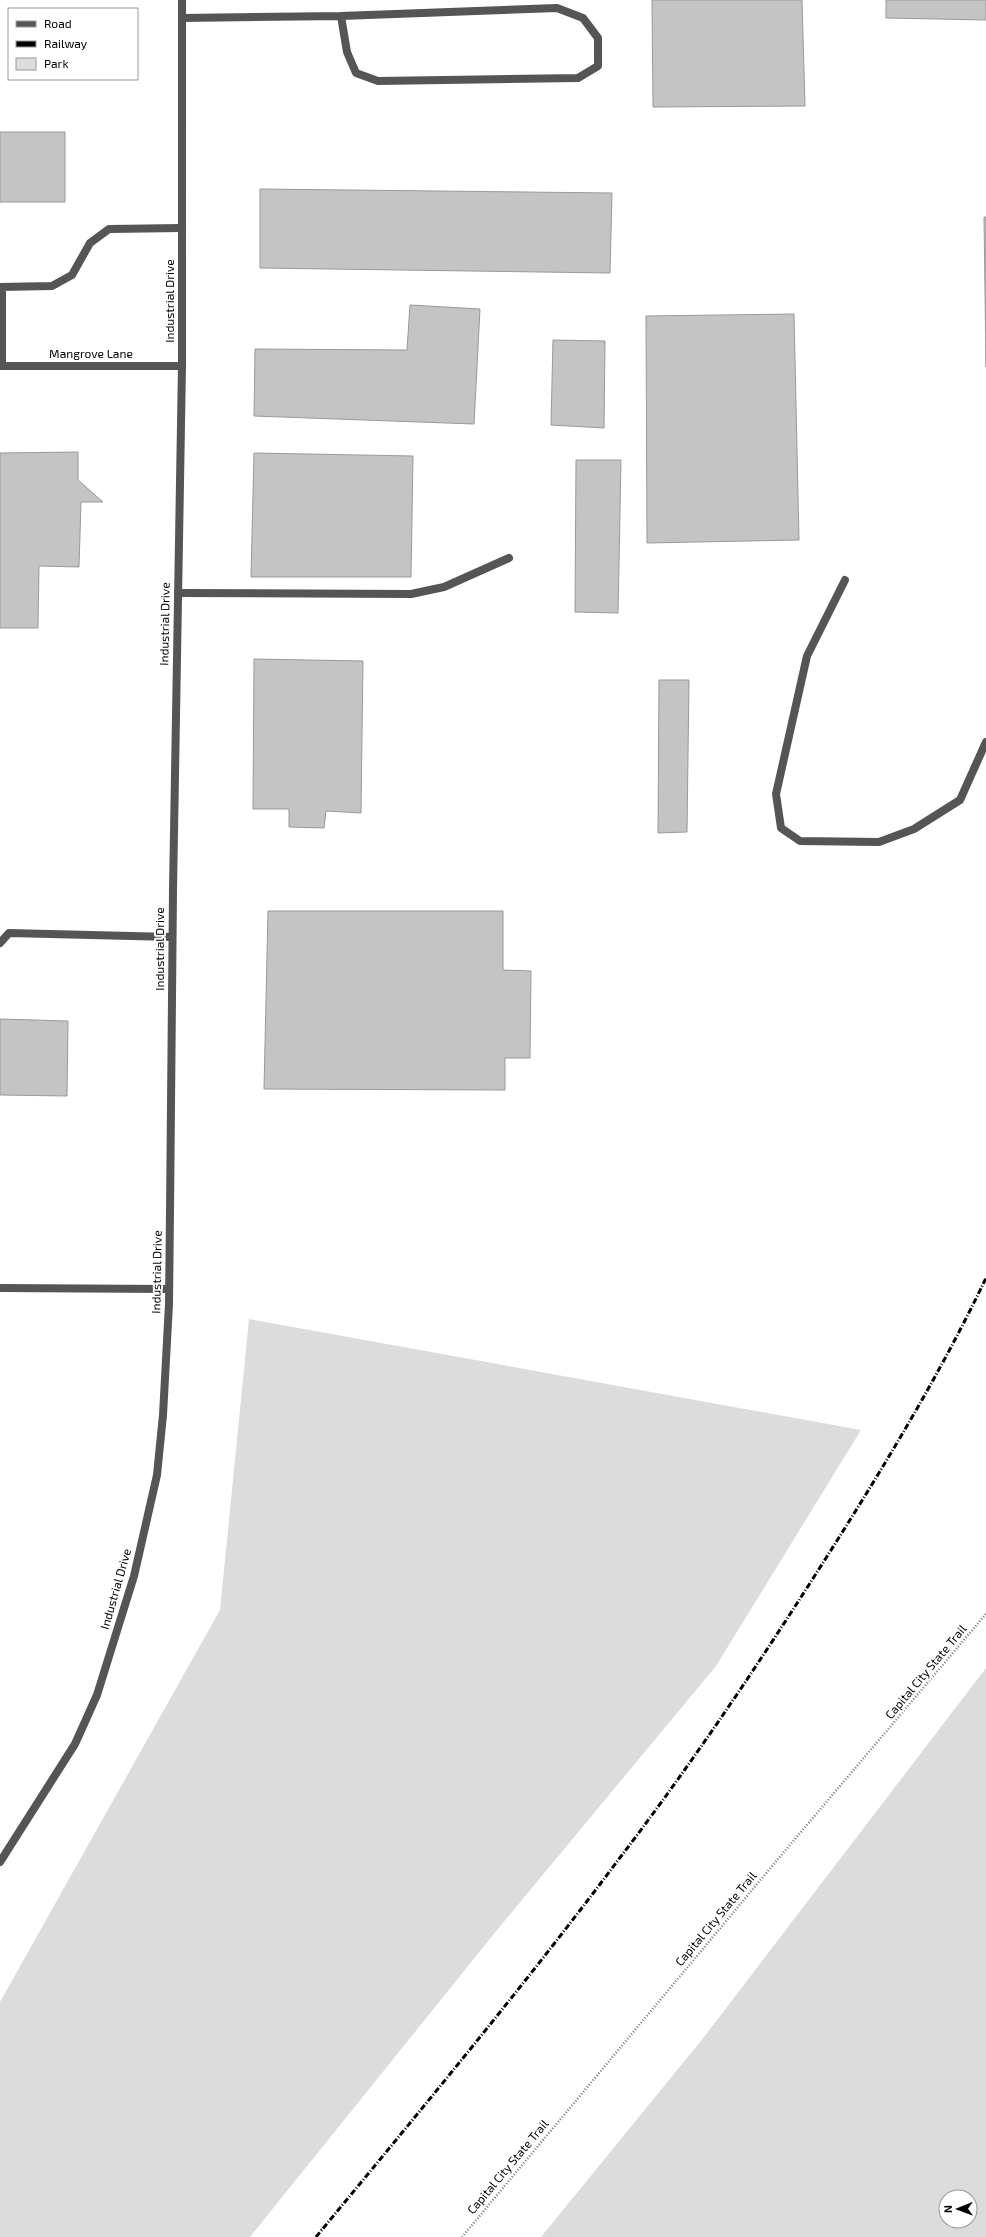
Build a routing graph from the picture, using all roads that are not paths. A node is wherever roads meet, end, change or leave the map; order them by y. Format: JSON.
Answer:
{"nodes":[{"id":1,"x":182,"y":0,"type":"edge"},
{"id":2,"x":341,"y":16,"type":"junction"},
{"id":3,"x":182,"y":18,"type":"junction"},
{"id":4,"x":182,"y":228,"type":"junction"},
{"id":5,"x":1,"y":287,"type":"edge"},
{"id":6,"x":1,"y":366,"type":"edge"},
{"id":7,"x":182,"y":366,"type":"junction"},
{"id":8,"x":509,"y":558,"type":"dead end"},
{"id":9,"x":845,"y":580,"type":"dead end"},
{"id":10,"x":178,"y":592,"type":"junction"},
{"id":11,"x":986,"y":742,"type":"edge"},
{"id":12,"x":172,"y":937,"type":"junction"},
{"id":13,"x":0,"y":943,"type":"edge"},
{"id":14,"x":0,"y":1288,"type":"edge"},
{"id":15,"x":169,"y":1289,"type":"junction"},
{"id":16,"x":0,"y":1862,"type":"edge"}],
"edges":[{"from":1,"to":3,"type":"street","name":"Industrial Drive"},
{"from":2,"to":2,"type":"street"},
{"from":2,"to":3,"type":"street"},
{"from":3,"to":4,"type":"street","name":"Industrial Drive"},
{"from":4,"to":5,"type":"street"},
{"from":4,"to":7,"type":"street","name":"Industrial Drive"},
{"from":5,"to":6,"type":"street"},
{"from":6,"to":7,"type":"street","name":"Mangrove Lane"},
{"from":7,"to":10,"type":"street","name":"Industrial Drive"},
{"from":8,"to":10,"type":"street"},
{"from":9,"to":11,"type":"street"},
{"from":10,"to":12,"type":"street","name":"Industrial Drive"},
{"from":12,"to":13,"type":"street"},
{"from":12,"to":15,"type":"street","name":"Industrial Drive"},
{"from":14,"to":15,"type":"street"},
{"from":15,"to":16,"type":"street","name":"Industrial Drive"}]}
